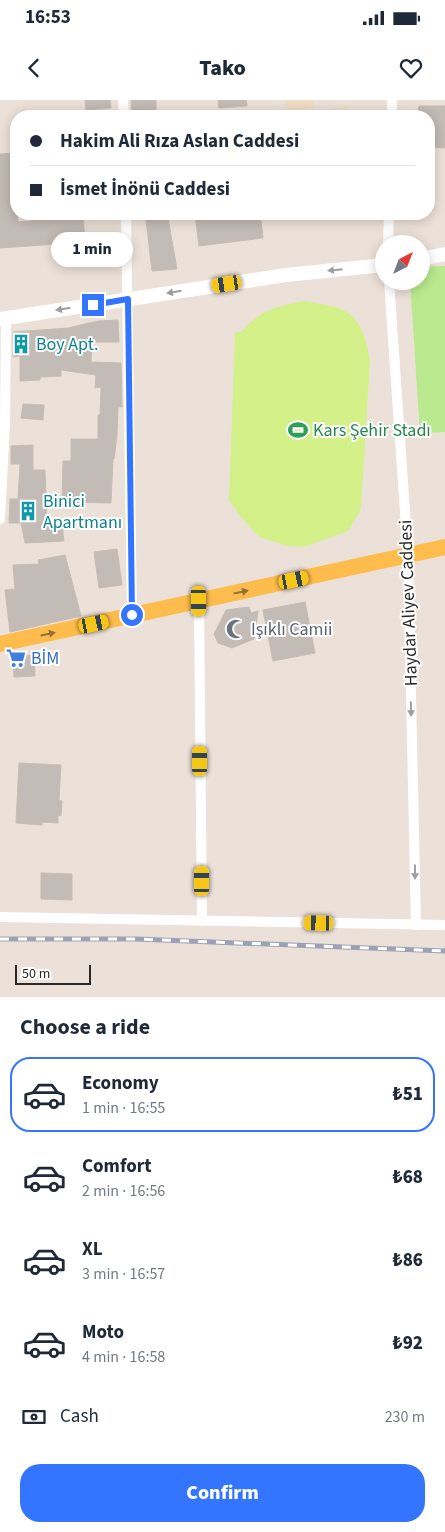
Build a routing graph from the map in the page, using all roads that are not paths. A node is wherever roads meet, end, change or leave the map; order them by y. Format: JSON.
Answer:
{"nodes":[{"id":1,"x":126,"y":220,"type":"edge"},
{"id":2,"x":389,"y":220,"type":"edge"},
{"id":3,"x":388,"y":235,"type":"edge"},
{"id":4,"x":445,"y":254,"type":"edge"},
{"id":5,"x":430,"y":256,"type":"edge"},
{"id":6,"x":375,"y":266,"type":"edge"},
{"id":7,"x":390,"y":290,"type":"edge"},
{"id":8,"x":128,"y":299,"type":"junction"},
{"id":9,"x":3,"y":319,"type":"edge"},
{"id":10,"x":0,"y":519,"type":"edge"},
{"id":11,"x":445,"y":547,"type":"edge"},
{"id":12,"x":408,"y":556,"type":"junction"},
{"id":13,"x":199,"y":601,"type":"junction"},
{"id":14,"x":132,"y":615,"type":"junction"},
{"id":15,"x":0,"y":644,"type":"edge"},
{"id":16,"x":0,"y":917,"type":"edge"},
{"id":17,"x":202,"y":921,"type":"junction"},
{"id":18,"x":416,"y":925,"type":"junction"},
{"id":19,"x":445,"y":925,"type":"edge"}],
"edges":[{"from":1,"to":8,"type":"street"},
{"from":2,"to":3,"type":"street"},
{"from":4,"to":5,"type":"main road"},
{"from":6,"to":8,"type":"main road","one_way":true},
{"from":7,"to":12,"type":"street","name":"Haydar Aliyev Caddesi"},
{"from":8,"to":9,"type":"main road","one_way":true},
{"from":8,"to":14,"type":"street"},
{"from":9,"to":10,"type":"street"},
{"from":11,"to":12,"type":"main road"},
{"from":13,"to":12,"type":"main road","one_way":true},
{"from":12,"to":18,"type":"street","name":"Haydar Aliyev Caddesi","one_way":true},
{"from":13,"to":14,"type":"main road"},
{"from":13,"to":17,"type":"street"},
{"from":15,"to":14,"type":"main road","one_way":true},
{"from":16,"to":17,"type":"street"},
{"from":17,"to":18,"type":"street"},
{"from":18,"to":19,"type":"street"}]}
